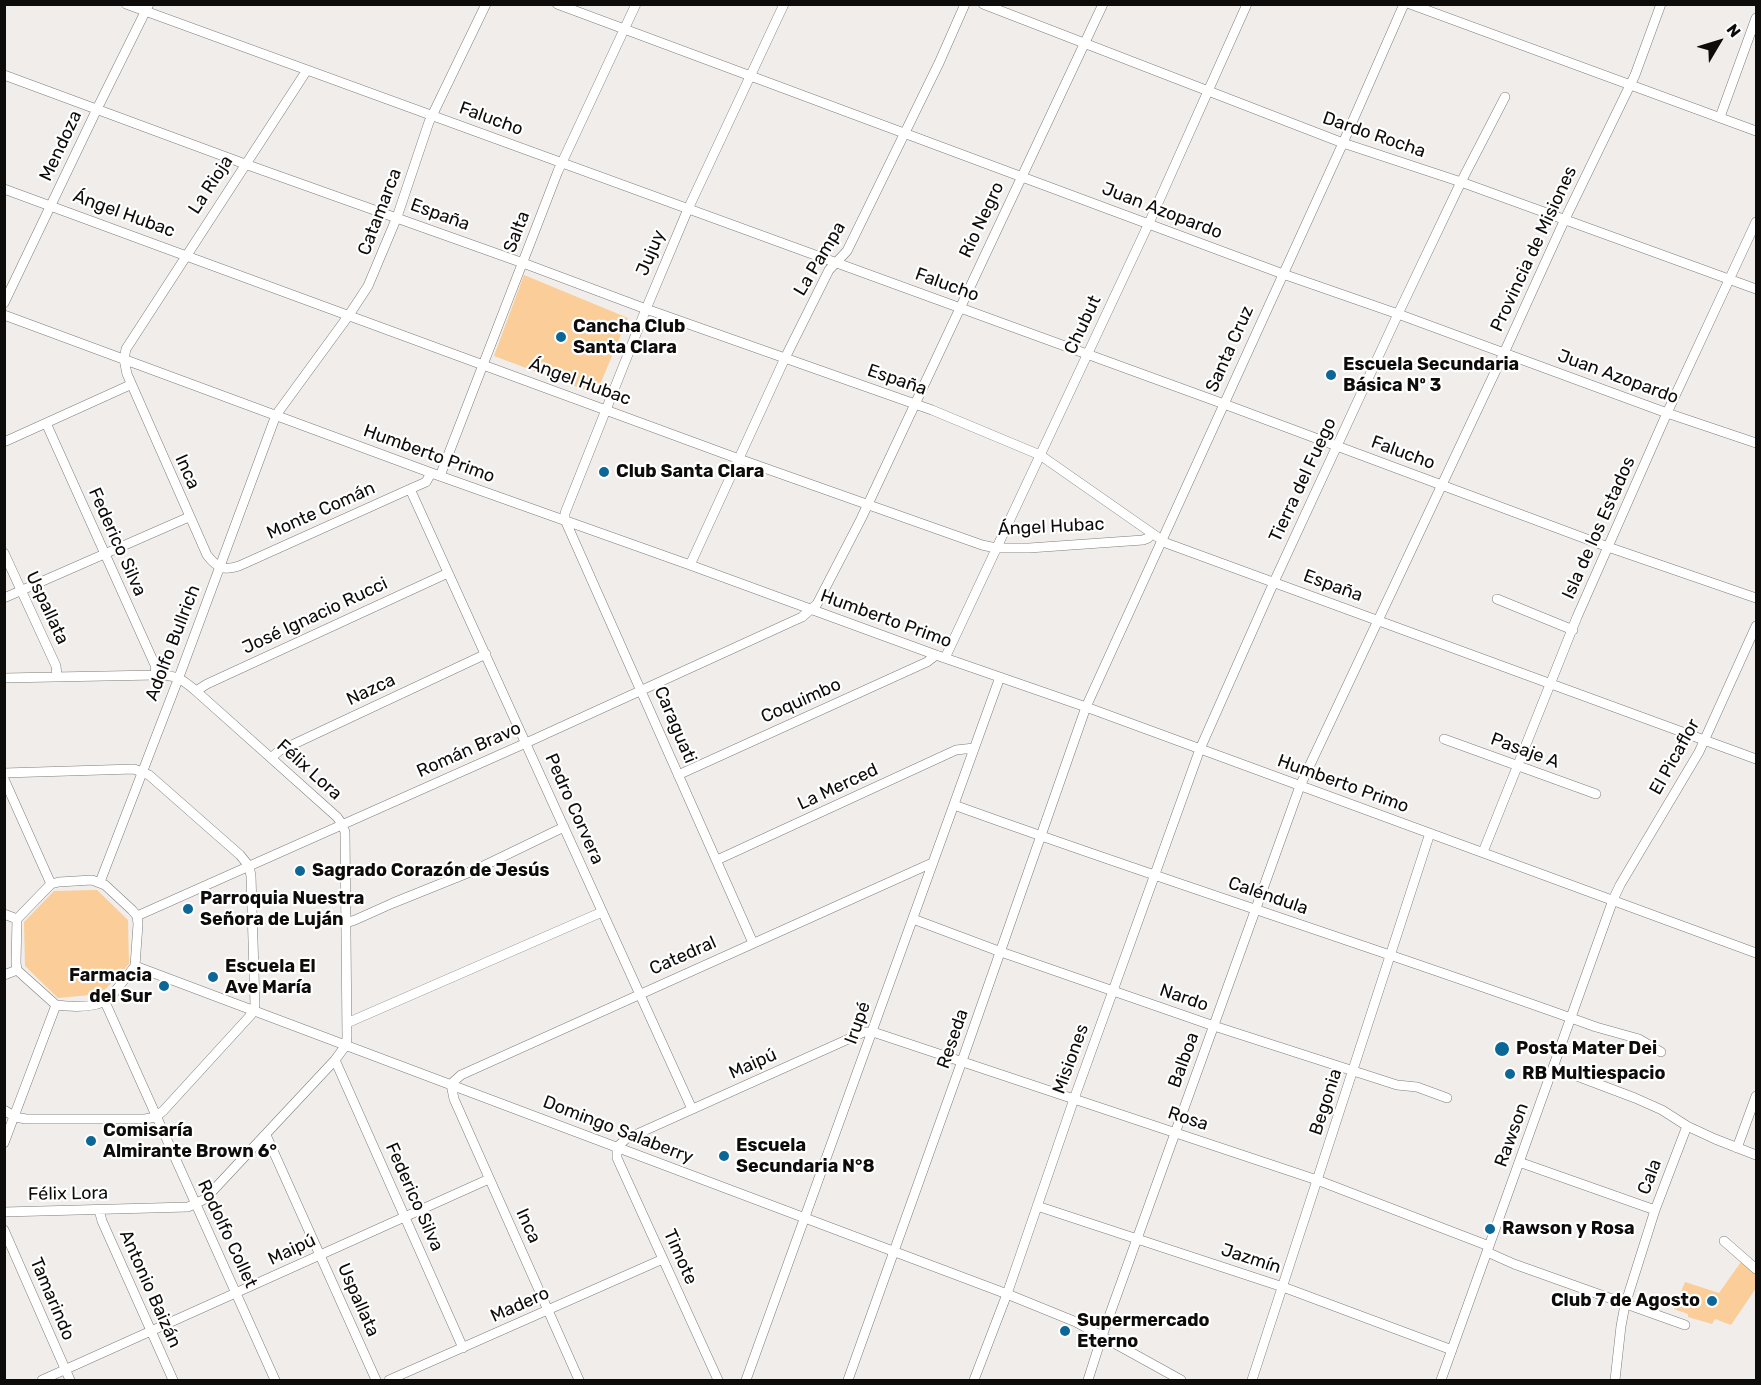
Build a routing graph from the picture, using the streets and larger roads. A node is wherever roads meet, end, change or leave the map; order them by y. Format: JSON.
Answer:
{"nodes":[{"id":1,"x":126,"y":4,"type":"edge"},
{"id":2,"x":486,"y":4,"type":"edge"},
{"id":3,"x":557,"y":4,"type":"edge"},
{"id":4,"x":636,"y":4,"type":"edge"},
{"id":5,"x":784,"y":4,"type":"edge"},
{"id":6,"x":965,"y":4,"type":"edge"},
{"id":7,"x":983,"y":4,"type":"edge"},
{"id":8,"x":1103,"y":4,"type":"edge"},
{"id":9,"x":1247,"y":4,"type":"edge"},
{"id":10,"x":1404,"y":4,"type":"edge"},
{"id":11,"x":1410,"y":4,"type":"edge"},
{"id":12,"x":1661,"y":4,"type":"edge"},
{"id":13,"x":147,"y":8,"type":"edge"},
{"id":14,"x":1756,"y":18,"type":"edge"},
{"id":15,"x":624,"y":29,"type":"junction"},
{"id":16,"x":1083,"y":45,"type":"junction"},
{"id":17,"x":307,"y":70,"type":"junction"},
{"id":18,"x":4,"y":75,"type":"edge"},
{"id":19,"x":750,"y":76,"type":"junction"},
{"id":20,"x":1630,"y":84,"type":"junction"},
{"id":21,"x":1208,"y":92,"type":"junction"},
{"id":22,"x":1505,"y":97,"type":"dead end"},
{"id":23,"x":97,"y":109,"type":"junction"},
{"id":24,"x":432,"y":115,"type":"junction"},
{"id":25,"x":1720,"y":117,"type":"junction"},
{"id":26,"x":1756,"y":131,"type":"edge"},
{"id":27,"x":905,"y":134,"type":"junction"},
{"id":28,"x":1343,"y":143,"type":"junction"},
{"id":29,"x":562,"y":162,"type":"junction"},
{"id":30,"x":245,"y":164,"type":"junction"},
{"id":31,"x":1021,"y":176,"type":"junction"},
{"id":32,"x":1461,"y":182,"type":"junction"},
{"id":33,"x":4,"y":189,"type":"edge"},
{"id":34,"x":52,"y":205,"type":"junction"},
{"id":35,"x":688,"y":209,"type":"junction"},
{"id":36,"x":397,"y":218,"type":"junction"},
{"id":37,"x":1565,"y":219,"type":"junction"},
{"id":38,"x":1756,"y":222,"type":"edge"},
{"id":39,"x":1149,"y":223,"type":"junction"},
{"id":40,"x":186,"y":255,"type":"junction"},
{"id":41,"x":523,"y":262,"type":"junction"},
{"id":42,"x":836,"y":263,"type":"junction"},
{"id":43,"x":1283,"y":274,"type":"junction"},
{"id":44,"x":1730,"y":279,"type":"junction"},
{"id":45,"x":1756,"y":289,"type":"edge"},
{"id":46,"x":4,"y":303,"type":"edge"},
{"id":47,"x":959,"y":307,"type":"junction"},
{"id":48,"x":645,"y":309,"type":"junction"},
{"id":49,"x":1398,"y":314,"type":"junction"},
{"id":50,"x":4,"y":315,"type":"edge"},
{"id":51,"x":349,"y":315,"type":"junction"},
{"id":52,"x":1504,"y":353,"type":"junction"},
{"id":53,"x":1087,"y":354,"type":"junction"},
{"id":54,"x":785,"y":358,"type":"junction"},
{"id":55,"x":124,"y":359,"type":"junction"},
{"id":56,"x":485,"y":364,"type":"junction"},
{"id":57,"x":130,"y":385,"type":"junction"},
{"id":58,"x":914,"y":404,"type":"junction"},
{"id":59,"x":1224,"y":404,"type":"junction"},
{"id":60,"x":605,"y":408,"type":"junction"},
{"id":61,"x":1667,"y":413,"type":"junction"},
{"id":62,"x":276,"y":415,"type":"junction"},
{"id":63,"x":46,"y":423,"type":"junction"},
{"id":64,"x":4,"y":442,"type":"edge"},
{"id":65,"x":1756,"y":443,"type":"edge"},
{"id":66,"x":1337,"y":446,"type":"junction"},
{"id":67,"x":1040,"y":454,"type":"junction"},
{"id":68,"x":739,"y":459,"type":"junction"},
{"id":69,"x":436,"y":475,"type":"junction"},
{"id":70,"x":1442,"y":485,"type":"junction"},
{"id":71,"x":410,"y":489,"type":"junction"},
{"id":72,"x":867,"y":504,"type":"junction"},
{"id":73,"x":189,"y":517,"type":"junction"},
{"id":74,"x":565,"y":520,"type":"junction"},
{"id":75,"x":1152,"y":534,"type":"junction"},
{"id":76,"x":1161,"y":540,"type":"junction"},
{"id":77,"x":1608,"y":547,"type":"junction"},
{"id":78,"x":996,"y":548,"type":"junction"},
{"id":79,"x":4,"y":554,"type":"edge"},
{"id":80,"x":105,"y":554,"type":"junction"},
{"id":81,"x":690,"y":565,"type":"junction"},
{"id":82,"x":219,"y":568,"type":"junction"},
{"id":83,"x":448,"y":573,"type":"junction"},
{"id":84,"x":1274,"y":582,"type":"junction"},
{"id":85,"x":21,"y":591,"type":"junction"},
{"id":86,"x":4,"y":598,"type":"edge"},
{"id":87,"x":1756,"y":598,"type":"edge"},
{"id":88,"x":1497,"y":599,"type":"dead end"},
{"id":89,"x":812,"y":610,"type":"junction"},
{"id":90,"x":1378,"y":620,"type":"junction"},
{"id":91,"x":1756,"y":626,"type":"edge"},
{"id":92,"x":1573,"y":630,"type":"junction"},
{"id":93,"x":486,"y":654,"type":"junction"},
{"id":94,"x":941,"y":657,"type":"junction"},
{"id":95,"x":156,"y":675,"type":"junction"},
{"id":96,"x":57,"y":676,"type":"junction"},
{"id":97,"x":178,"y":677,"type":"junction"},
{"id":98,"x":1000,"y":677,"type":"junction"},
{"id":99,"x":4,"y":678,"type":"edge"},
{"id":100,"x":1550,"y":683,"type":"junction"},
{"id":101,"x":642,"y":690,"type":"junction"},
{"id":102,"x":196,"y":691,"type":"junction"},
{"id":103,"x":1086,"y":707,"type":"junction"},
{"id":104,"x":1444,"y":739,"type":"dead end"},
{"id":105,"x":1705,"y":740,"type":"junction"},
{"id":106,"x":526,"y":743,"type":"junction"},
{"id":107,"x":974,"y":748,"type":"junction"},
{"id":108,"x":1200,"y":749,"type":"junction"},
{"id":109,"x":271,"y":758,"type":"junction"},
{"id":110,"x":1756,"y":759,"type":"edge"},
{"id":111,"x":1517,"y":766,"type":"junction"},
{"id":112,"x":142,"y":771,"type":"junction"},
{"id":113,"x":4,"y":772,"type":"edge"},
{"id":114,"x":678,"y":775,"type":"junction"},
{"id":115,"x":4,"y":779,"type":"edge"},
{"id":116,"x":1300,"y":786,"type":"junction"},
{"id":117,"x":1596,"y":794,"type":"dead end"},
{"id":118,"x":954,"y":805,"type":"junction"},
{"id":119,"x":342,"y":824,"type":"junction"},
{"id":120,"x":564,"y":827,"type":"junction"},
{"id":121,"x":1430,"y":833,"type":"junction"},
{"id":122,"x":1042,"y":837,"type":"junction"},
{"id":123,"x":1483,"y":852,"type":"junction"},
{"id":124,"x":717,"y":860,"type":"junction"},
{"id":125,"x":932,"y":863,"type":"junction"},
{"id":126,"x":249,"y":866,"type":"junction"},
{"id":127,"x":1155,"y":875,"type":"junction"},
{"id":128,"x":100,"y":882,"type":"junction"},
{"id":129,"x":51,"y":884,"type":"junction"},
{"id":130,"x":1613,"y":900,"type":"junction"},
{"id":131,"x":1256,"y":908,"type":"junction"},
{"id":132,"x":602,"y":912,"type":"junction"},
{"id":133,"x":4,"y":914,"type":"edge"},
{"id":134,"x":137,"y":916,"type":"junction"},
{"id":135,"x":17,"y":919,"type":"junction"},
{"id":136,"x":913,"y":919,"type":"junction"},
{"id":137,"x":346,"y":923,"type":"junction"},
{"id":138,"x":753,"y":943,"type":"junction"},
{"id":139,"x":1001,"y":952,"type":"junction"},
{"id":140,"x":1756,"y":953,"type":"edge"},
{"id":141,"x":1391,"y":955,"type":"junction"},
{"id":142,"x":135,"y":966,"type":"junction"},
{"id":143,"x":17,"y":970,"type":"junction"},
{"id":144,"x":4,"y":975,"type":"edge"},
{"id":145,"x":1113,"y":990,"type":"junction"},
{"id":146,"x":639,"y":994,"type":"junction"},
{"id":147,"x":105,"y":1002,"type":"junction"},
{"id":148,"x":56,"y":1005,"type":"junction"},
{"id":149,"x":254,"y":1011,"type":"junction"},
{"id":150,"x":1571,"y":1018,"type":"junction"},
{"id":151,"x":347,"y":1023,"type":"junction"},
{"id":152,"x":1214,"y":1026,"type":"junction"},
{"id":153,"x":873,"y":1032,"type":"junction"},
{"id":154,"x":346,"y":1045,"type":"junction"},
{"id":155,"x":1661,"y":1052,"type":"dead end"},
{"id":156,"x":335,"y":1060,"type":"junction"},
{"id":157,"x":962,"y":1061,"type":"junction"},
{"id":158,"x":1553,"y":1067,"type":"junction"},
{"id":159,"x":1353,"y":1071,"type":"junction"},
{"id":160,"x":451,"y":1084,"type":"junction"},
{"id":161,"x":1756,"y":1096,"type":"edge"},
{"id":162,"x":1447,"y":1098,"type":"dead end"},
{"id":163,"x":1074,"y":1099,"type":"junction"},
{"id":164,"x":4,"y":1110,"type":"edge"},
{"id":165,"x":692,"y":1110,"type":"junction"},
{"id":166,"x":15,"y":1117,"type":"junction"},
{"id":167,"x":156,"y":1117,"type":"junction"},
{"id":168,"x":1687,"y":1126,"type":"junction"},
{"id":169,"x":1175,"y":1132,"type":"junction"},
{"id":170,"x":266,"y":1135,"type":"junction"},
{"id":171,"x":4,"y":1143,"type":"edge"},
{"id":172,"x":617,"y":1147,"type":"junction"},
{"id":173,"x":1737,"y":1148,"type":"junction"},
{"id":174,"x":1756,"y":1155,"type":"edge"},
{"id":175,"x":1519,"y":1162,"type":"junction"},
{"id":176,"x":489,"y":1179,"type":"junction"},
{"id":177,"x":1317,"y":1180,"type":"junction"},
{"id":178,"x":195,"y":1205,"type":"junction"},
{"id":179,"x":1037,"y":1206,"type":"junction"},
{"id":180,"x":99,"y":1210,"type":"junction"},
{"id":181,"x":1655,"y":1210,"type":"junction"},
{"id":182,"x":4,"y":1212,"type":"edge"},
{"id":183,"x":405,"y":1217,"type":"junction"},
{"id":184,"x":804,"y":1219,"type":"junction"},
{"id":185,"x":4,"y":1230,"type":"edge"},
{"id":186,"x":1137,"y":1239,"type":"junction"},
{"id":187,"x":1724,"y":1241,"type":"dead end"},
{"id":188,"x":1488,"y":1249,"type":"junction"},
{"id":189,"x":894,"y":1253,"type":"junction"},
{"id":190,"x":320,"y":1255,"type":"junction"},
{"id":191,"x":663,"y":1260,"type":"junction"},
{"id":192,"x":1756,"y":1269,"type":"edge"},
{"id":193,"x":1283,"y":1287,"type":"junction"},
{"id":194,"x":237,"y":1294,"type":"junction"},
{"id":195,"x":1007,"y":1294,"type":"junction"},
{"id":196,"x":1625,"y":1305,"type":"junction"},
{"id":197,"x":548,"y":1311,"type":"junction"},
{"id":198,"x":1685,"y":1325,"type":"dead end"},
{"id":199,"x":151,"y":1332,"type":"junction"},
{"id":200,"x":1102,"y":1336,"type":"junction"},
{"id":201,"x":463,"y":1348,"type":"junction"},
{"id":202,"x":1452,"y":1350,"type":"junction"},
{"id":203,"x":65,"y":1371,"type":"junction"},
{"id":204,"x":42,"y":1380,"type":"edge"},
{"id":205,"x":70,"y":1380,"type":"edge"},
{"id":206,"x":173,"y":1380,"type":"edge"},
{"id":207,"x":275,"y":1380,"type":"edge"},
{"id":208,"x":376,"y":1380,"type":"edge"},
{"id":209,"x":389,"y":1380,"type":"edge"},
{"id":210,"x":579,"y":1380,"type":"edge"},
{"id":211,"x":718,"y":1380,"type":"edge"},
{"id":212,"x":746,"y":1380,"type":"edge"},
{"id":213,"x":848,"y":1380,"type":"edge"},
{"id":214,"x":974,"y":1380,"type":"edge"},
{"id":215,"x":1088,"y":1380,"type":"edge"},
{"id":216,"x":1181,"y":1380,"type":"edge"},
{"id":217,"x":1252,"y":1380,"type":"edge"},
{"id":218,"x":1441,"y":1380,"type":"edge"},
{"id":219,"x":1615,"y":1380,"type":"edge"}],
"edges":[{"from":1,"to":13,"type":"street","name":"Falucho"},
{"from":2,"to":24,"type":"street","name":"Catamarca"},
{"from":3,"to":15,"type":"street","name":"Juan Azopardo"},
{"from":4,"to":15,"type":"street","name":"Salta"},
{"from":5,"to":19,"type":"street","name":"Jujuy"},
{"from":6,"to":27,"type":"street","name":"La Pampa"},
{"from":7,"to":16,"type":"street","name":"Dardo Rocha"},
{"from":8,"to":16,"type":"street","name":"Río Negro"},
{"from":9,"to":21,"type":"street","name":"Chubut"},
{"from":10,"to":28,"type":"street","name":"Santa Cruz"},
{"from":11,"to":20,"type":"street"},
{"from":12,"to":20,"type":"street","name":"Provincia de Misiones"},
{"from":13,"to":17,"type":"street","name":"Falucho"},
{"from":13,"to":23,"type":"street","name":"Mendoza"},
{"from":14,"to":25,"type":"street"},
{"from":15,"to":19,"type":"street","name":"Juan Azopardo"},
{"from":15,"to":29,"type":"street","name":"Salta"},
{"from":16,"to":21,"type":"street","name":"Dardo Rocha"},
{"from":16,"to":31,"type":"street","name":"Río Negro"},
{"from":17,"to":24,"type":"street","name":"Falucho"},
{"from":17,"to":30,"type":"street","name":"La Rioja"},
{"from":18,"to":23,"type":"street","name":"España"},
{"from":19,"to":27,"type":"street","name":"Juan Azopardo"},
{"from":19,"to":35,"type":"street","name":"Jujuy"},
{"from":20,"to":25,"type":"street"},
{"from":20,"to":37,"type":"street","name":"Provincia de Misiones"},
{"from":21,"to":28,"type":"street","name":"Dardo Rocha"},
{"from":21,"to":39,"type":"street","name":"Chubut"},
{"from":22,"to":32,"type":"street","name":"Tierra del Fuego"},
{"from":23,"to":30,"type":"street","name":"España"},
{"from":23,"to":34,"type":"street","name":"Mendoza"},
{"from":24,"to":29,"type":"street","name":"Falucho"},
{"from":24,"to":36,"type":"street","name":"Catamarca"},
{"from":25,"to":26,"type":"street"},
{"from":27,"to":31,"type":"street","name":"Juan Azopardo"},
{"from":27,"to":42,"type":"street","name":"La Pampa"},
{"from":28,"to":32,"type":"street","name":"Dardo Rocha"},
{"from":28,"to":43,"type":"street","name":"Santa Cruz"},
{"from":29,"to":35,"type":"street","name":"Falucho"},
{"from":29,"to":41,"type":"street","name":"Salta"},
{"from":30,"to":36,"type":"street","name":"España"},
{"from":30,"to":40,"type":"street","name":"La Rioja"},
{"from":31,"to":39,"type":"street","name":"Juan Azopardo"},
{"from":31,"to":47,"type":"street","name":"Río Negro"},
{"from":32,"to":37,"type":"street","name":"Dardo Rocha"},
{"from":32,"to":49,"type":"street","name":"Tierra del Fuego"},
{"from":33,"to":34,"type":"street","name":"Ángel Hubac"},
{"from":34,"to":40,"type":"street","name":"Ángel Hubac"},
{"from":34,"to":46,"type":"street","name":"Mendoza"},
{"from":35,"to":42,"type":"street","name":"Falucho"},
{"from":35,"to":48,"type":"street","name":"Jujuy"},
{"from":36,"to":41,"type":"street","name":"España"},
{"from":36,"to":51,"type":"street","name":"Catamarca"},
{"from":37,"to":44,"type":"street","name":"Dardo Rocha"},
{"from":37,"to":52,"type":"street","name":"Provincia de Misiones"},
{"from":38,"to":44,"type":"street","name":"Isla de los Estados"},
{"from":39,"to":43,"type":"street","name":"Juan Azopardo"},
{"from":39,"to":53,"type":"street","name":"Chubut"},
{"from":40,"to":51,"type":"street","name":"Ángel Hubac"},
{"from":40,"to":55,"type":"street","name":"La Rioja"},
{"from":41,"to":48,"type":"street","name":"España"},
{"from":41,"to":56,"type":"street","name":"Salta"},
{"from":42,"to":47,"type":"street","name":"Falucho"},
{"from":42,"to":54,"type":"street","name":"La Pampa"},
{"from":43,"to":49,"type":"street","name":"Juan Azopardo"},
{"from":43,"to":59,"type":"street","name":"Santa Cruz"},
{"from":44,"to":45,"type":"street","name":"Dardo Rocha"},
{"from":44,"to":61,"type":"street","name":"Isla de los Estados"},
{"from":47,"to":53,"type":"street","name":"Falucho"},
{"from":47,"to":58,"type":"street","name":"Río Negro"},
{"from":48,"to":54,"type":"street","name":"España"},
{"from":48,"to":60,"type":"street","name":"Jujuy"},
{"from":49,"to":52,"type":"street","name":"Juan Azopardo"},
{"from":49,"to":66,"type":"street","name":"Tierra del Fuego"},
{"from":50,"to":55,"type":"street","name":"Humberto Primo"},
{"from":51,"to":56,"type":"street","name":"Ángel Hubac"},
{"from":51,"to":62,"type":"street","name":"Catamarca"},
{"from":52,"to":61,"type":"street","name":"Juan Azopardo"},
{"from":52,"to":70,"type":"street","name":"Provincia de Misiones"},
{"from":53,"to":59,"type":"street","name":"Falucho"},
{"from":53,"to":67,"type":"street","name":"Chubut"},
{"from":54,"to":58,"type":"street","name":"España"},
{"from":54,"to":68,"type":"street","name":"La Pampa"},
{"from":55,"to":57,"type":"street"},
{"from":55,"to":62,"type":"street","name":"Humberto Primo"},
{"from":56,"to":60,"type":"street","name":"Ángel Hubac"},
{"from":56,"to":69,"type":"street","name":"Salta"},
{"from":57,"to":63,"type":"street"},
{"from":57,"to":73,"type":"street","name":"Inca"},
{"from":58,"to":67,"type":"street","name":"España"},
{"from":58,"to":72,"type":"street","name":"Río Negro"},
{"from":59,"to":66,"type":"street","name":"Falucho"},
{"from":59,"to":76,"type":"street","name":"Santa Cruz"},
{"from":60,"to":68,"type":"street","name":"Ángel Hubac"},
{"from":60,"to":74,"type":"street","name":"Jujuy"},
{"from":61,"to":65,"type":"street","name":"Juan Azopardo"},
{"from":61,"to":77,"type":"street","name":"Isla de los Estados"},
{"from":62,"to":69,"type":"street","name":"Humberto Primo"},
{"from":62,"to":82,"type":"street","name":"Adolfo Bullrich"},
{"from":63,"to":64,"type":"street"},
{"from":63,"to":80,"type":"street","name":"Federico Silva"},
{"from":66,"to":70,"type":"street","name":"Falucho"},
{"from":66,"to":84,"type":"street","name":"Tierra del Fuego"},
{"from":67,"to":75,"type":"street","name":"España"},
{"from":67,"to":78,"type":"street","name":"Chubut"},
{"from":68,"to":72,"type":"street","name":"Ángel Hubac"},
{"from":68,"to":81,"type":"street","name":"La Pampa"},
{"from":69,"to":71,"type":"street","name":"Monte Comán"},
{"from":69,"to":74,"type":"street","name":"Humberto Primo"},
{"from":70,"to":77,"type":"street","name":"Falucho"},
{"from":70,"to":90,"type":"street","name":"Provincia de Misiones"},
{"from":71,"to":82,"type":"street","name":"Monte Comán"},
{"from":71,"to":83,"type":"street","name":"Pedro Corvera"},
{"from":72,"to":78,"type":"street","name":"Ángel Hubac"},
{"from":72,"to":89,"type":"street","name":"Río Negro"},
{"from":73,"to":80,"type":"street"},
{"from":73,"to":82,"type":"street","name":"Inca"},
{"from":74,"to":81,"type":"street","name":"Humberto Primo"},
{"from":74,"to":101,"type":"street","name":"Caraguati"},
{"from":75,"to":76,"type":"street","name":"España"},
{"from":75,"to":78,"type":"street","name":"Ángel Hubac"},
{"from":76,"to":84,"type":"street","name":"España"},
{"from":76,"to":103,"type":"street","name":"Santa Cruz"},
{"from":77,"to":87,"type":"street","name":"Falucho"},
{"from":77,"to":92,"type":"street","name":"Isla de los Estados"},
{"from":78,"to":94,"type":"street","name":"Chubut"},
{"from":79,"to":85,"type":"street","name":"Uspallata"},
{"from":80,"to":85,"type":"street"},
{"from":80,"to":95,"type":"street","name":"Federico Silva"},
{"from":81,"to":89,"type":"street","name":"Humberto Primo"},
{"from":82,"to":97,"type":"street","name":"Adolfo Bullrich"},
{"from":83,"to":93,"type":"street","name":"Pedro Corvera"},
{"from":83,"to":102,"type":"street","name":"José Ignacio Rucci"},
{"from":84,"to":90,"type":"street","name":"España"},
{"from":84,"to":108,"type":"street","name":"Tierra del Fuego"},
{"from":85,"to":86,"type":"street"},
{"from":85,"to":96,"type":"street","name":"Uspallata"},
{"from":88,"to":92,"type":"street"},
{"from":89,"to":94,"type":"street","name":"Humberto Primo"},
{"from":89,"to":101,"type":"street","name":"Román Bravo"},
{"from":90,"to":100,"type":"street","name":"España"},
{"from":90,"to":116,"type":"street","name":"Provincia de Misiones"},
{"from":91,"to":105,"type":"street","name":"El Picaflor"},
{"from":92,"to":100,"type":"street","name":"Isla de los Estados"},
{"from":93,"to":106,"type":"street","name":"Pedro Corvera"},
{"from":93,"to":109,"type":"street","name":"Nazca"},
{"from":94,"to":98,"type":"street","name":"Humberto Primo"},
{"from":94,"to":114,"type":"street","name":"Coquimbo"},
{"from":95,"to":96,"type":"street"},
{"from":95,"to":97,"type":"street"},
{"from":96,"to":99,"type":"street"},
{"from":97,"to":102,"type":"street","name":"Félix Lora"},
{"from":97,"to":112,"type":"street","name":"Adolfo Bullrich"},
{"from":98,"to":103,"type":"street","name":"Humberto Primo"},
{"from":98,"to":107,"type":"street","name":"Irupé"},
{"from":100,"to":105,"type":"street","name":"España"},
{"from":100,"to":111,"type":"street","name":"Isla de los Estados"},
{"from":101,"to":106,"type":"street","name":"Román Bravo"},
{"from":101,"to":114,"type":"street","name":"Caraguati"},
{"from":102,"to":109,"type":"street","name":"Félix Lora"},
{"from":103,"to":108,"type":"street","name":"Humberto Primo"},
{"from":103,"to":122,"type":"street","name":"Reseda"},
{"from":104,"to":111,"type":"street","name":"Pasaje A"},
{"from":105,"to":110,"type":"street","name":"España"},
{"from":105,"to":130,"type":"street","name":"El Picaflor"},
{"from":106,"to":119,"type":"street","name":"Román Bravo"},
{"from":106,"to":120,"type":"street","name":"Pedro Corvera"},
{"from":107,"to":118,"type":"street","name":"Irupé"},
{"from":107,"to":124,"type":"street","name":"La Merced"},
{"from":108,"to":116,"type":"street","name":"Humberto Primo"},
{"from":108,"to":127,"type":"street","name":"Misiones"},
{"from":109,"to":119,"type":"street","name":"Félix Lora"},
{"from":111,"to":117,"type":"street","name":"Pasaje A"},
{"from":111,"to":123,"type":"street","name":"Isla de los Estados"},
{"from":112,"to":113,"type":"street"},
{"from":112,"to":126,"type":"street"},
{"from":112,"to":128,"type":"street","name":"Adolfo Bullrich"},
{"from":114,"to":124,"type":"street","name":"Caraguati"},
{"from":115,"to":129,"type":"street"},
{"from":116,"to":121,"type":"street","name":"Humberto Primo"},
{"from":116,"to":131,"type":"street","name":"Balboa"},
{"from":118,"to":122,"type":"street","name":"Caléndula"},
{"from":118,"to":125,"type":"street","name":"Irupé"},
{"from":119,"to":126,"type":"street","name":"Román Bravo"},
{"from":119,"to":137,"type":"street","name":"Félix Lora"},
{"from":120,"to":132,"type":"street","name":"Pedro Corvera"},
{"from":120,"to":137,"type":"street"},
{"from":121,"to":123,"type":"street","name":"Humberto Primo"},
{"from":121,"to":141,"type":"street","name":"Begonia"},
{"from":122,"to":127,"type":"street","name":"Caléndula"},
{"from":122,"to":139,"type":"street","name":"Reseda"},
{"from":123,"to":130,"type":"street","name":"Humberto Primo"},
{"from":124,"to":138,"type":"street","name":"Caraguati"},
{"from":125,"to":136,"type":"street","name":"Irupé"},
{"from":125,"to":138,"type":"street","name":"Catedral"},
{"from":126,"to":134,"type":"street","name":"Román Bravo"},
{"from":126,"to":149,"type":"street"},
{"from":127,"to":131,"type":"street","name":"Caléndula"},
{"from":127,"to":145,"type":"street","name":"Misiones"},
{"from":128,"to":129,"type":"street"},
{"from":128,"to":134,"type":"street"},
{"from":129,"to":135,"type":"street"},
{"from":130,"to":140,"type":"street","name":"Humberto Primo"},
{"from":130,"to":150,"type":"street","name":"Rawson"},
{"from":131,"to":141,"type":"street","name":"Caléndula"},
{"from":131,"to":152,"type":"street","name":"Balboa"},
{"from":132,"to":146,"type":"street","name":"Pedro Corvera"},
{"from":132,"to":151,"type":"street"},
{"from":133,"to":135,"type":"street"},
{"from":134,"to":142,"type":"street"},
{"from":135,"to":143,"type":"street"},
{"from":136,"to":139,"type":"street","name":"Nardo"},
{"from":136,"to":153,"type":"street","name":"Irupé"},
{"from":137,"to":151,"type":"street","name":"Félix Lora"},
{"from":138,"to":146,"type":"street","name":"Catedral"},
{"from":139,"to":145,"type":"street","name":"Nardo"},
{"from":139,"to":157,"type":"street","name":"Reseda"},
{"from":141,"to":150,"type":"street","name":"Caléndula"},
{"from":141,"to":159,"type":"street","name":"Begonia"},
{"from":142,"to":147,"type":"street"},
{"from":142,"to":149,"type":"street","name":"Domingo Salaberry"},
{"from":143,"to":144,"type":"street"},
{"from":143,"to":148,"type":"street"},
{"from":145,"to":152,"type":"street","name":"Nardo"},
{"from":145,"to":163,"type":"street","name":"Misiones"},
{"from":146,"to":160,"type":"street","name":"Catedral"},
{"from":146,"to":165,"type":"street","name":"Pedro Corvera"},
{"from":147,"to":148,"type":"street"},
{"from":147,"to":167,"type":"street","name":"Rodolfo Collet"},
{"from":148,"to":166,"type":"street"},
{"from":149,"to":154,"type":"street","name":"Domingo Salaberry"},
{"from":149,"to":167,"type":"street"},
{"from":150,"to":155,"type":"street","name":"Caléndula"},
{"from":150,"to":158,"type":"street","name":"Rawson"},
{"from":151,"to":154,"type":"street","name":"Félix Lora"},
{"from":152,"to":159,"type":"street","name":"Nardo"},
{"from":152,"to":169,"type":"street","name":"Balboa"},
{"from":153,"to":157,"type":"street","name":"Rosa"},
{"from":153,"to":165,"type":"street","name":"Maipú"},
{"from":153,"to":184,"type":"street","name":"Irupé"},
{"from":154,"to":156,"type":"street"},
{"from":154,"to":160,"type":"street","name":"Domingo Salaberry"},
{"from":156,"to":170,"type":"street"},
{"from":156,"to":183,"type":"street","name":"Federico Silva"},
{"from":157,"to":163,"type":"street","name":"Rosa"},
{"from":157,"to":189,"type":"street","name":"Reseda"},
{"from":158,"to":168,"type":"street"},
{"from":158,"to":175,"type":"street","name":"Rawson"},
{"from":159,"to":162,"type":"street","name":"Nardo"},
{"from":159,"to":177,"type":"street","name":"Begonia"},
{"from":160,"to":172,"type":"street","name":"Domingo Salaberry"},
{"from":160,"to":176,"type":"street","name":"Inca"},
{"from":161,"to":173,"type":"street"},
{"from":163,"to":169,"type":"street","name":"Rosa"},
{"from":163,"to":179,"type":"street","name":"Misiones"},
{"from":164,"to":166,"type":"street"},
{"from":165,"to":172,"type":"street","name":"Maipú"},
{"from":166,"to":167,"type":"street"},
{"from":166,"to":171,"type":"street"},
{"from":167,"to":178,"type":"street","name":"Rodolfo Collet"},
{"from":168,"to":173,"type":"street"},
{"from":168,"to":181,"type":"street","name":"Cala"},
{"from":169,"to":177,"type":"street","name":"Rosa"},
{"from":169,"to":186,"type":"street","name":"Balboa"},
{"from":170,"to":178,"type":"street"},
{"from":170,"to":190,"type":"street","name":"Uspallata"},
{"from":172,"to":184,"type":"street","name":"Domingo Salaberry"},
{"from":172,"to":191,"type":"street","name":"Timote"},
{"from":173,"to":174,"type":"street"},
{"from":175,"to":181,"type":"street"},
{"from":175,"to":188,"type":"street","name":"Rawson"},
{"from":176,"to":183,"type":"street","name":"Maipú"},
{"from":176,"to":197,"type":"street","name":"Inca"},
{"from":177,"to":188,"type":"street","name":"Rosa"},
{"from":177,"to":193,"type":"street","name":"Begonia"},
{"from":178,"to":180,"type":"street","name":"Félix Lora"},
{"from":178,"to":194,"type":"street","name":"Rodolfo Collet"},
{"from":179,"to":186,"type":"street","name":"Jazmín"},
{"from":179,"to":195,"type":"street","name":"Misiones"},
{"from":180,"to":182,"type":"street","name":"Félix Lora"},
{"from":180,"to":199,"type":"street","name":"Antonio Baizán"},
{"from":181,"to":196,"type":"street","name":"Cala"},
{"from":183,"to":190,"type":"street","name":"Maipú"},
{"from":183,"to":201,"type":"street","name":"Federico Silva"},
{"from":184,"to":189,"type":"street","name":"Domingo Salaberry"},
{"from":184,"to":212,"type":"street","name":"Irupé"},
{"from":185,"to":203,"type":"street","name":"Tamarindo"},
{"from":186,"to":193,"type":"street","name":"Jazmín"},
{"from":186,"to":200,"type":"street","name":"Balboa"},
{"from":187,"to":192,"type":"street"},
{"from":188,"to":196,"type":"street","name":"Rosa"},
{"from":188,"to":202,"type":"street","name":"Rawson"},
{"from":189,"to":195,"type":"street","name":"Domingo Salaberry"},
{"from":189,"to":213,"type":"street","name":"Reseda"},
{"from":190,"to":194,"type":"street","name":"Maipú"},
{"from":190,"to":208,"type":"street","name":"Uspallata"},
{"from":191,"to":197,"type":"street","name":"Madero"},
{"from":191,"to":211,"type":"street","name":"Timote"},
{"from":193,"to":202,"type":"street","name":"Jazmín"},
{"from":193,"to":217,"type":"street","name":"Begonia"},
{"from":194,"to":199,"type":"street","name":"Maipú"},
{"from":194,"to":207,"type":"street","name":"Rodolfo Collet"},
{"from":195,"to":200,"type":"street","name":"Domingo Salaberry"},
{"from":195,"to":214,"type":"street","name":"Misiones"},
{"from":196,"to":198,"type":"street","name":"Rosa"},
{"from":196,"to":219,"type":"street","name":"Cala"},
{"from":197,"to":201,"type":"street","name":"Madero"},
{"from":197,"to":210,"type":"street","name":"Inca"},
{"from":199,"to":203,"type":"street","name":"Maipú"},
{"from":199,"to":206,"type":"street","name":"Antonio Baizán"},
{"from":200,"to":215,"type":"street","name":"Balboa"},
{"from":200,"to":216,"type":"street","name":"Domingo Salaberry"},
{"from":201,"to":209,"type":"street","name":"Madero"},
{"from":202,"to":218,"type":"street","name":"Rawson"},
{"from":203,"to":204,"type":"street","name":"Maipú"},
{"from":203,"to":205,"type":"street","name":"Tamarindo"}]}
